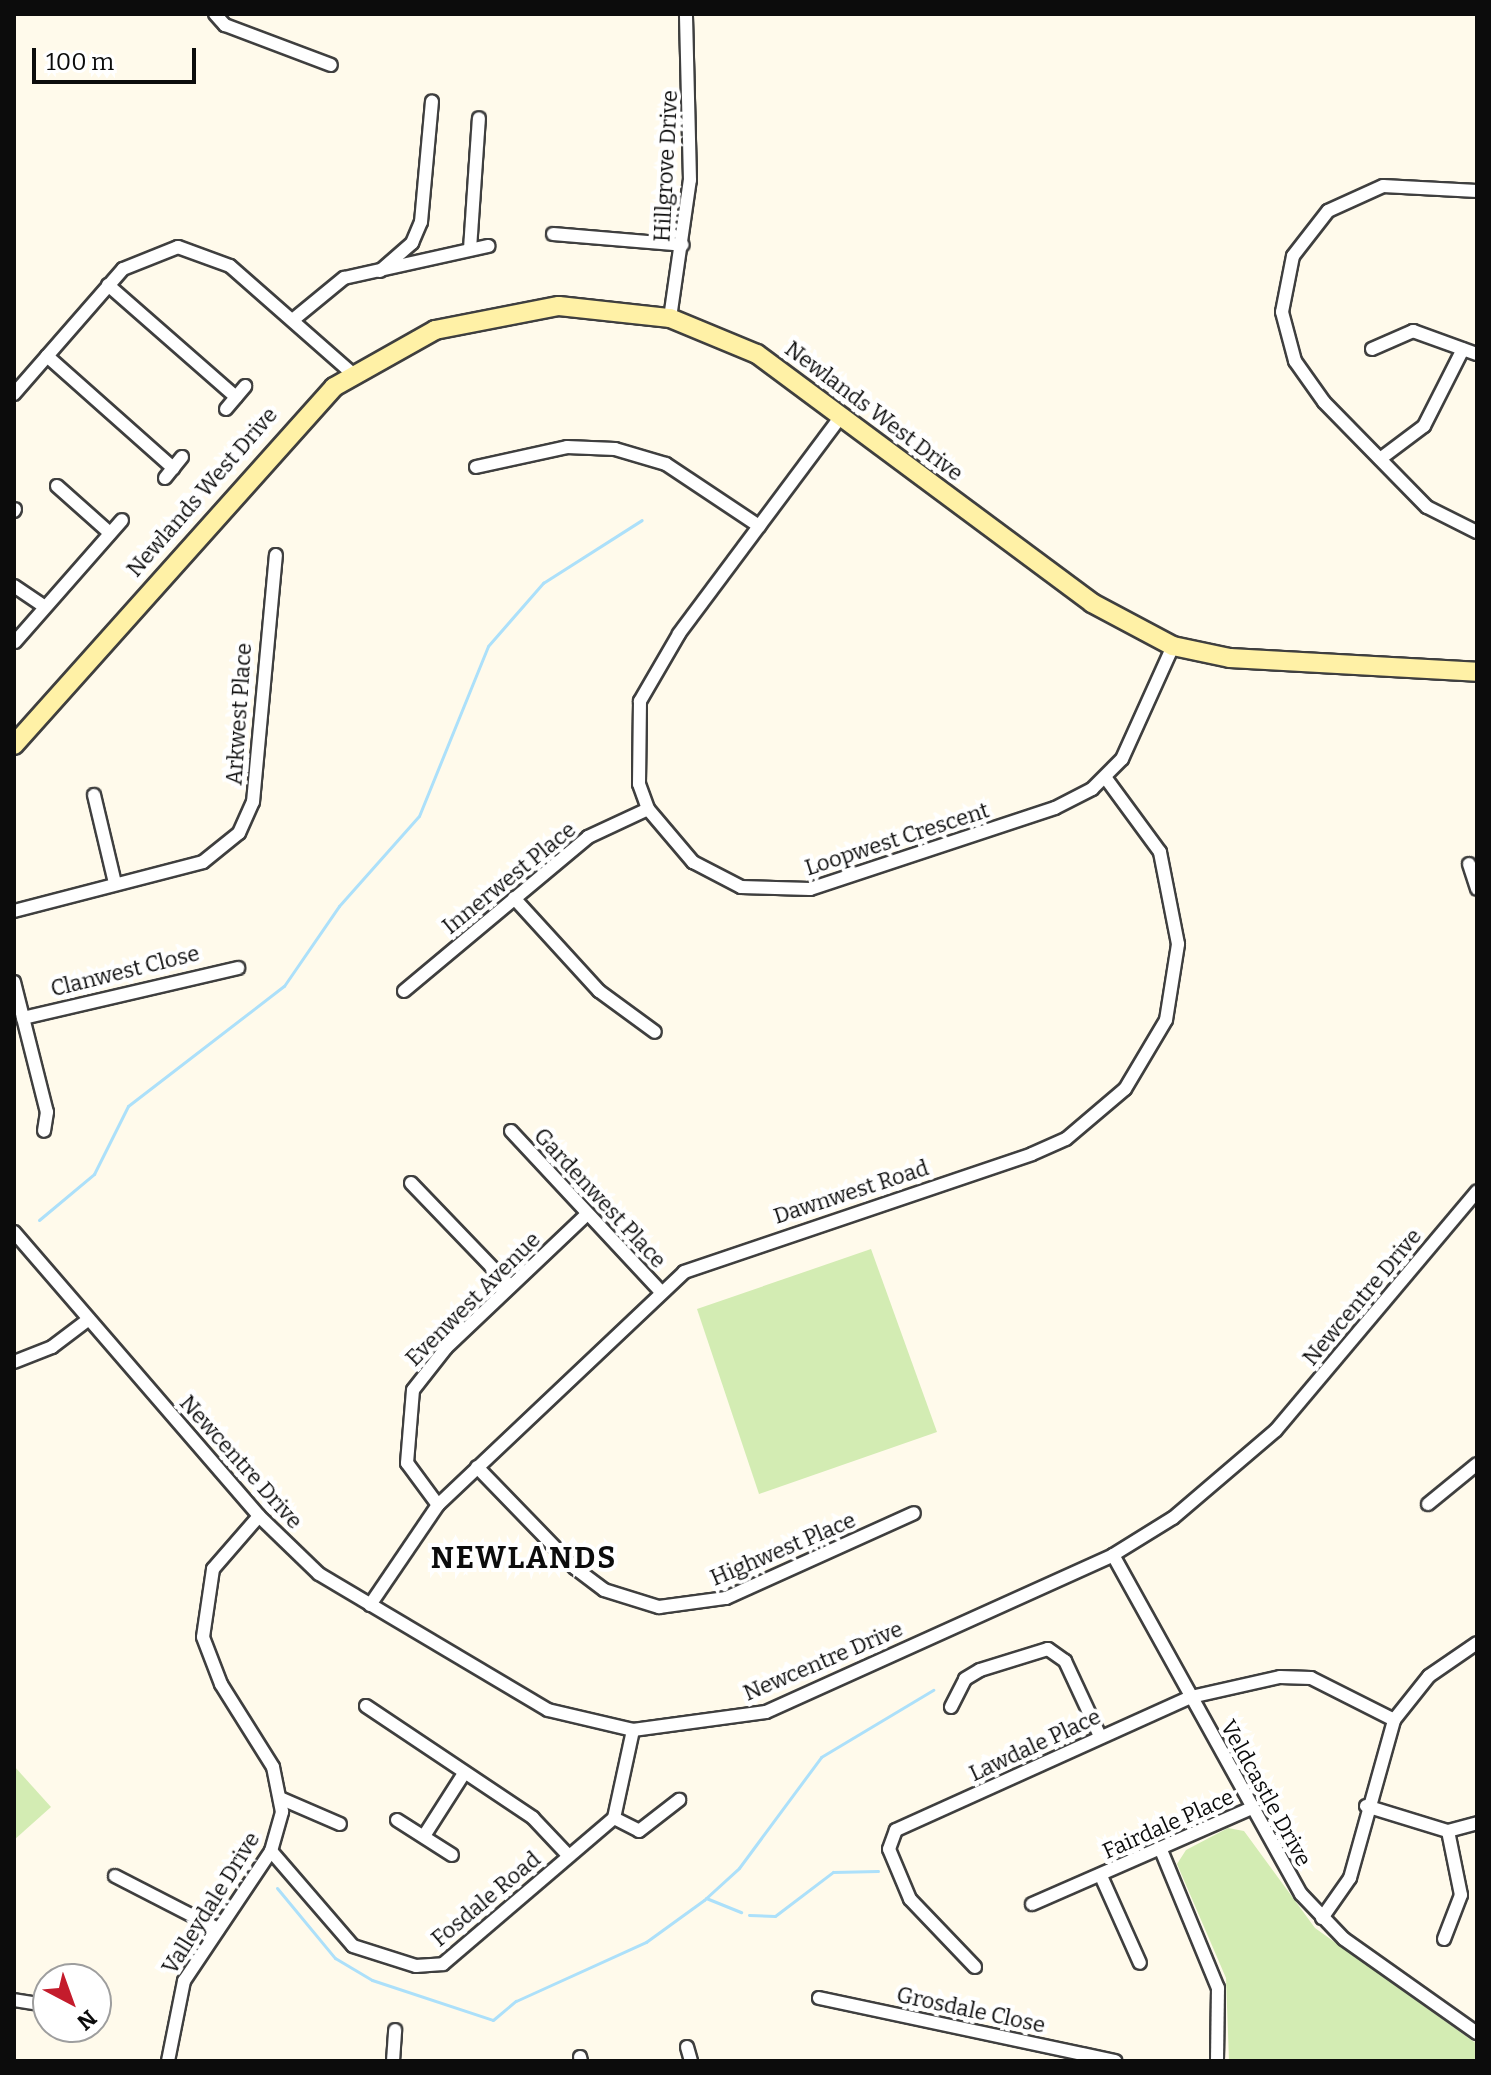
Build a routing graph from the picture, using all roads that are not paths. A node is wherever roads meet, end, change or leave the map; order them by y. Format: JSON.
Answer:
{"nodes":[{"id":1,"x":215,"y":14,"type":"edge"},
{"id":2,"x":686,"y":14,"type":"edge"},
{"id":3,"x":331,"y":65,"type":"dead end"},
{"id":4,"x":432,"y":102,"type":"dead end"},
{"id":5,"x":479,"y":118,"type":"dead end"},
{"id":6,"x":1477,"y":191,"type":"edge"},
{"id":7,"x":553,"y":234,"type":"dead end"},
{"id":8,"x":683,"y":245,"type":"junction"},
{"id":9,"x":488,"y":246,"type":"dead end"},
{"id":10,"x":470,"y":249,"type":"junction"},
{"id":11,"x":380,"y":271,"type":"junction"},
{"id":12,"x":108,"y":285,"type":"junction"},
{"id":13,"x":670,"y":318,"type":"junction"},
{"id":14,"x":294,"y":319,"type":"junction"},
{"id":15,"x":1372,"y":349,"type":"dead end"},
{"id":16,"x":1463,"y":349,"type":"junction"},
{"id":17,"x":1477,"y":354,"type":"edge"},
{"id":18,"x":47,"y":356,"type":"junction"},
{"id":19,"x":352,"y":373,"type":"junction"},
{"id":20,"x":245,"y":386,"type":"dead end"},
{"id":21,"x":14,"y":394,"type":"edge"},
{"id":22,"x":236,"y":397,"type":"junction"},
{"id":23,"x":226,"y":409,"type":"dead end"},
{"id":24,"x":842,"y":415,"type":"junction"},
{"id":25,"x":182,"y":457,"type":"dead end"},
{"id":26,"x":1380,"y":459,"type":"junction"},
{"id":27,"x":476,"y":467,"type":"dead end"},
{"id":28,"x":57,"y":486,"type":"dead end"},
{"id":29,"x":122,"y":520,"type":"dead end"},
{"id":30,"x":759,"y":526,"type":"junction"},
{"id":31,"x":1477,"y":532,"type":"edge"},
{"id":32,"x":110,"y":533,"type":"junction"},
{"id":33,"x":276,"y":555,"type":"dead end"},
{"id":34,"x":14,"y":586,"type":"edge"},
{"id":35,"x":45,"y":607,"type":"junction"},
{"id":36,"x":15,"y":642,"type":"edge"},
{"id":37,"x":1173,"y":646,"type":"junction"},
{"id":38,"x":1477,"y":672,"type":"edge"},
{"id":39,"x":21,"y":731,"type":"edge"},
{"id":40,"x":1105,"y":777,"type":"junction"},
{"id":41,"x":94,"y":795,"type":"dead end"},
{"id":42,"x":648,"y":809,"type":"junction"},
{"id":43,"x":1469,"y":864,"type":"dead end"},
{"id":44,"x":115,"y":883,"type":"junction"},
{"id":45,"x":1477,"y":889,"type":"edge"},
{"id":46,"x":514,"y":898,"type":"junction"},
{"id":47,"x":14,"y":911,"type":"edge"},
{"id":48,"x":238,"y":968,"type":"dead end"},
{"id":49,"x":14,"y":982,"type":"edge"},
{"id":50,"x":404,"y":991,"type":"dead end"},
{"id":51,"x":23,"y":1018,"type":"junction"},
{"id":52,"x":655,"y":1032,"type":"dead end"},
{"id":53,"x":44,"y":1131,"type":"dead end"},
{"id":54,"x":511,"y":1131,"type":"dead end"},
{"id":55,"x":411,"y":1183,"type":"dead end"},
{"id":56,"x":1477,"y":1191,"type":"edge"},
{"id":57,"x":586,"y":1215,"type":"junction"},
{"id":58,"x":14,"y":1232,"type":"edge"},
{"id":59,"x":510,"y":1286,"type":"junction"},
{"id":60,"x":660,"y":1291,"type":"junction"},
{"id":61,"x":89,"y":1319,"type":"junction"},
{"id":62,"x":14,"y":1362,"type":"edge"},
{"id":63,"x":1477,"y":1464,"type":"edge"},
{"id":64,"x":477,"y":1467,"type":"junction"},
{"id":65,"x":1428,"y":1504,"type":"dead end"},
{"id":66,"x":438,"y":1505,"type":"junction"},
{"id":67,"x":914,"y":1513,"type":"dead end"},
{"id":68,"x":259,"y":1516,"type":"junction"},
{"id":69,"x":1113,"y":1555,"type":"junction"},
{"id":70,"x":370,"y":1605,"type":"junction"},
{"id":71,"x":1477,"y":1643,"type":"edge"},
{"id":72,"x":1191,"y":1697,"type":"junction"},
{"id":73,"x":366,"y":1706,"type":"dead end"},
{"id":74,"x":951,"y":1707,"type":"dead end"},
{"id":75,"x":1394,"y":1720,"type":"junction"},
{"id":76,"x":633,"y":1730,"type":"junction"},
{"id":77,"x":1100,"y":1736,"type":"junction"},
{"id":78,"x":463,"y":1775,"type":"junction"},
{"id":79,"x":282,"y":1799,"type":"junction"},
{"id":80,"x":679,"y":1800,"type":"dead end"},
{"id":81,"x":1366,"y":1806,"type":"junction"},
{"id":82,"x":1252,"y":1808,"type":"junction"},
{"id":83,"x":614,"y":1818,"type":"junction"},
{"id":84,"x":397,"y":1820,"type":"dead end"},
{"id":85,"x":1477,"y":1823,"type":"edge"},
{"id":86,"x":340,"y":1824,"type":"dead end"},
{"id":87,"x":1448,"y":1831,"type":"junction"},
{"id":88,"x":424,"y":1836,"type":"junction"},
{"id":89,"x":1161,"y":1850,"type":"junction"},
{"id":90,"x":271,"y":1851,"type":"junction"},
{"id":91,"x":452,"y":1855,"type":"dead end"},
{"id":92,"x":568,"y":1855,"type":"junction"},
{"id":93,"x":115,"y":1876,"type":"dead end"},
{"id":94,"x":1101,"y":1876,"type":"junction"},
{"id":95,"x":1032,"y":1904,"type":"dead end"},
{"id":96,"x":1322,"y":1918,"type":"junction"},
{"id":97,"x":218,"y":1929,"type":"junction"},
{"id":98,"x":1444,"y":1939,"type":"dead end"},
{"id":99,"x":1140,"y":1963,"type":"dead end"},
{"id":100,"x":975,"y":1967,"type":"dead end"},
{"id":101,"x":819,"y":1998,"type":"dead end"},
{"id":102,"x":395,"y":2030,"type":"dead end"},
{"id":103,"x":1477,"y":2033,"type":"edge"},
{"id":104,"x":687,"y":2047,"type":"dead end"},
{"id":105,"x":168,"y":2061,"type":"edge"},
{"id":106,"x":393,"y":2061,"type":"edge"},
{"id":107,"x":691,"y":2061,"type":"edge"},
{"id":108,"x":1115,"y":2061,"type":"edge"},
{"id":109,"x":1217,"y":2061,"type":"edge"}],
"edges":[{"from":1,"to":3,"type":"street"},
{"from":2,"to":8,"type":"street","name":"Hillgrove Drive"},
{"from":4,"to":11,"type":"street"},
{"from":5,"to":10,"type":"street"},
{"from":6,"to":26,"type":"street"},
{"from":7,"to":8,"type":"street"},
{"from":8,"to":13,"type":"street","name":"Hillgrove Drive"},
{"from":9,"to":10,"type":"street"},
{"from":10,"to":11,"type":"street"},
{"from":11,"to":14,"type":"street"},
{"from":12,"to":14,"type":"street"},
{"from":12,"to":18,"type":"street"},
{"from":12,"to":22,"type":"street"},
{"from":13,"to":19,"type":"street","name":"Newlands West Drive"},
{"from":13,"to":24,"type":"street","name":"Newlands West Drive"},
{"from":14,"to":19,"type":"street"},
{"from":15,"to":16,"type":"street"},
{"from":16,"to":17,"type":"street"},
{"from":16,"to":26,"type":"street"},
{"from":18,"to":21,"type":"street"},
{"from":18,"to":25,"type":"street"},
{"from":19,"to":39,"type":"street","name":"Newlands West Drive"},
{"from":20,"to":22,"type":"street"},
{"from":22,"to":23,"type":"street"},
{"from":24,"to":30,"type":"street","name":"Loopwest Crescent"},
{"from":24,"to":37,"type":"street","name":"Newlands West Drive"},
{"from":26,"to":31,"type":"street"},
{"from":27,"to":30,"type":"street"},
{"from":28,"to":32,"type":"street"},
{"from":29,"to":32,"type":"street"},
{"from":30,"to":42,"type":"street","name":"Loopwest Crescent"},
{"from":32,"to":35,"type":"street"},
{"from":33,"to":44,"type":"street","name":"Arkwest Place"},
{"from":34,"to":35,"type":"street"},
{"from":35,"to":36,"type":"street"},
{"from":37,"to":38,"type":"street","name":"Newlands West Drive"},
{"from":37,"to":40,"type":"street","name":"Loopwest Crescent"},
{"from":40,"to":42,"type":"street","name":"Loopwest Crescent"},
{"from":40,"to":60,"type":"street","name":"Dawnwest Road"},
{"from":41,"to":44,"type":"street"},
{"from":42,"to":46,"type":"street","name":"Innerwest Place"},
{"from":43,"to":45,"type":"street"},
{"from":44,"to":47,"type":"street","name":"Arkwest Place"},
{"from":46,"to":50,"type":"street","name":"Innerwest Place"},
{"from":46,"to":52,"type":"street"},
{"from":48,"to":51,"type":"street","name":"Clanwest Close"},
{"from":49,"to":51,"type":"street"},
{"from":51,"to":53,"type":"street"},
{"from":54,"to":57,"type":"street","name":"Gardenwest Place"},
{"from":55,"to":59,"type":"street"},
{"from":56,"to":69,"type":"street","name":"Newcentre Drive"},
{"from":57,"to":59,"type":"street","name":"Evenwest Avenue"},
{"from":57,"to":60,"type":"street","name":"Gardenwest Place"},
{"from":58,"to":61,"type":"street","name":"Newcentre Drive"},
{"from":59,"to":66,"type":"street","name":"Evenwest Avenue"},
{"from":60,"to":64,"type":"street","name":"Dawnwest Road"},
{"from":61,"to":62,"type":"street"},
{"from":61,"to":68,"type":"street","name":"Newcentre Drive"},
{"from":63,"to":65,"type":"street"},
{"from":64,"to":66,"type":"street","name":"Dawnwest Road"},
{"from":64,"to":67,"type":"street","name":"Highwest Place"},
{"from":66,"to":70,"type":"street","name":"Dawnwest Road"},
{"from":68,"to":70,"type":"street","name":"Newcentre Drive"},
{"from":68,"to":79,"type":"street"},
{"from":69,"to":72,"type":"street","name":"Veldcastle Drive"},
{"from":69,"to":76,"type":"street","name":"Newcentre Drive"},
{"from":70,"to":76,"type":"street","name":"Newcentre Drive"},
{"from":71,"to":75,"type":"street"},
{"from":72,"to":75,"type":"street","name":"Lawdale Place"},
{"from":72,"to":77,"type":"street","name":"Lawdale Place"},
{"from":72,"to":82,"type":"street","name":"Veldcastle Drive"},
{"from":73,"to":78,"type":"street"},
{"from":74,"to":77,"type":"street"},
{"from":75,"to":81,"type":"street"},
{"from":76,"to":83,"type":"street"},
{"from":77,"to":100,"type":"street","name":"Lawdale Place"},
{"from":78,"to":88,"type":"street"},
{"from":78,"to":92,"type":"street"},
{"from":79,"to":86,"type":"street"},
{"from":79,"to":90,"type":"street","name":"Valleydale Drive"},
{"from":80,"to":83,"type":"street"},
{"from":81,"to":87,"type":"street"},
{"from":81,"to":96,"type":"street"},
{"from":82,"to":89,"type":"street","name":"Fairdale Place"},
{"from":82,"to":96,"type":"street","name":"Veldcastle Drive"},
{"from":83,"to":92,"type":"street","name":"Fosdale Road"},
{"from":84,"to":88,"type":"street"},
{"from":85,"to":87,"type":"street"},
{"from":87,"to":98,"type":"street"},
{"from":88,"to":91,"type":"street"},
{"from":89,"to":94,"type":"street","name":"Fairdale Place"},
{"from":89,"to":109,"type":"street"},
{"from":90,"to":92,"type":"street","name":"Fosdale Road"},
{"from":90,"to":97,"type":"street","name":"Valleydale Drive"},
{"from":93,"to":97,"type":"street"},
{"from":94,"to":95,"type":"street","name":"Fairdale Place"},
{"from":94,"to":99,"type":"street","name":"Fairdale Place"},
{"from":96,"to":103,"type":"street","name":"Veldcastle Drive"},
{"from":97,"to":105,"type":"street","name":"Valleydale Drive"},
{"from":101,"to":108,"type":"street","name":"Grosdale Close"},
{"from":102,"to":106,"type":"street"},
{"from":104,"to":107,"type":"street"}]}
